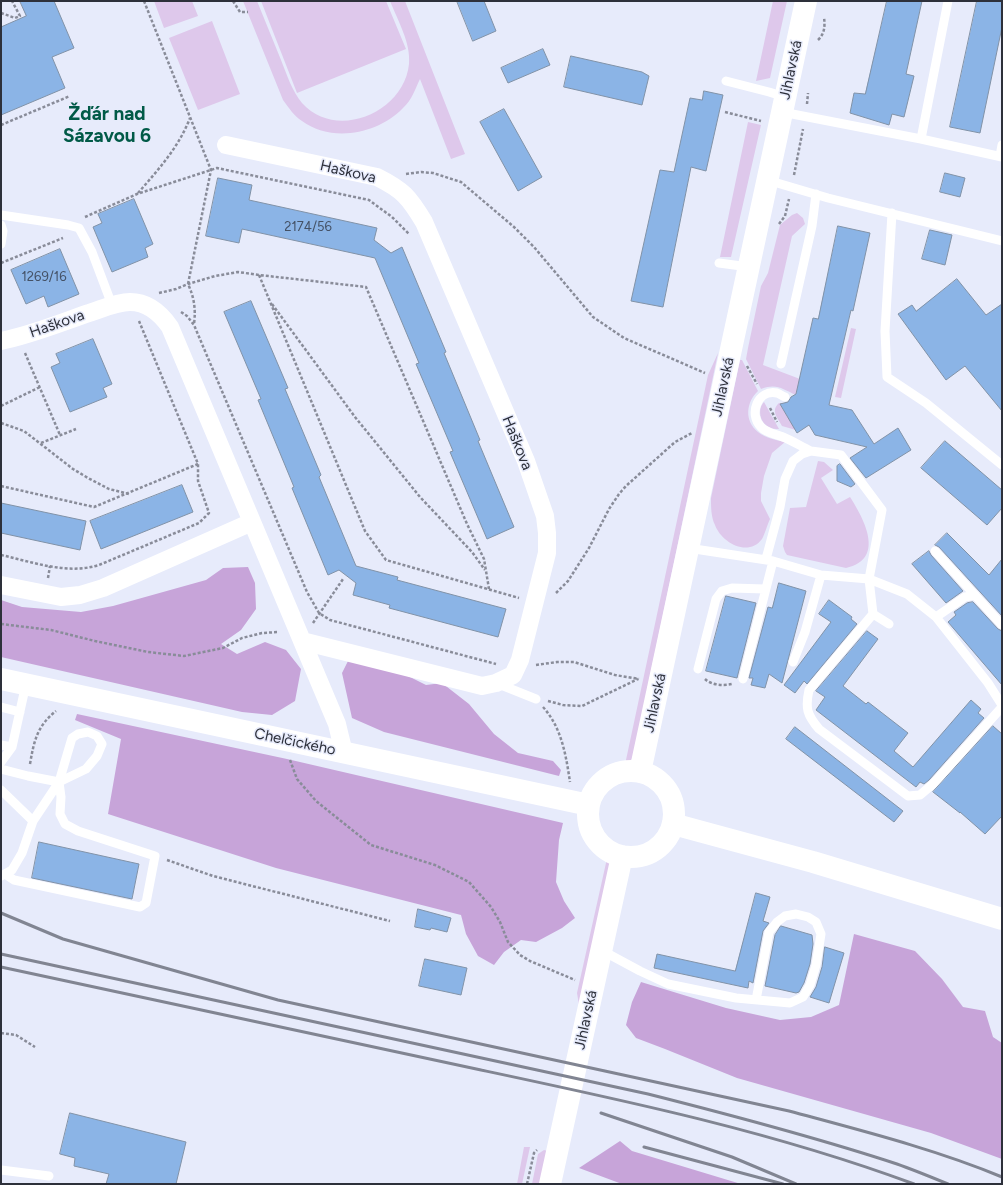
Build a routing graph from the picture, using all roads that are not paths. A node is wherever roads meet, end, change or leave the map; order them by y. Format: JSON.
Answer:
{"nodes":[{"id":1,"x":806,"y":1,"type":"edge"},
{"id":2,"x":948,"y":1,"type":"edge"},
{"id":3,"x":726,"y":82,"type":"dead end"},
{"id":4,"x":777,"y":111,"type":"junction"},
{"id":5,"x":921,"y":139,"type":"junction"},
{"id":6,"x":226,"y":145,"type":"dead end"},
{"id":7,"x":1002,"y":145,"type":"edge"},
{"id":8,"x":1001,"y":156,"type":"edge"},
{"id":9,"x":767,"y":180,"type":"junction"},
{"id":10,"x":816,"y":194,"type":"junction"},
{"id":11,"x":892,"y":214,"type":"junction"},
{"id":12,"x":1,"y":215,"type":"edge"},
{"id":13,"x":1,"y":225,"type":"edge"},
{"id":14,"x":1002,"y":241,"type":"edge"},
{"id":15,"x":1,"y":244,"type":"edge"},
{"id":16,"x":719,"y":263,"type":"dead end"},
{"id":17,"x":748,"y":267,"type":"junction"},
{"id":18,"x":112,"y":305,"type":"junction"},
{"id":19,"x":1,"y":341,"type":"edge"},
{"id":20,"x":781,"y":364,"type":"dead end"},
{"id":21,"x":785,"y":397,"type":"dead end"},
{"id":22,"x":810,"y":451,"type":"junction"},
{"id":23,"x":1002,"y":465,"type":"edge"},
{"id":24,"x":252,"y":522,"type":"junction"},
{"id":25,"x":688,"y":548,"type":"junction"},
{"id":26,"x":935,"y":551,"type":"dead end"},
{"id":27,"x":769,"y":560,"type":"junction"},
{"id":28,"x":821,"y":575,"type":"junction"},
{"id":29,"x":869,"y":579,"type":"junction"},
{"id":30,"x":1,"y":585,"type":"edge"},
{"id":31,"x":765,"y":589,"type":"junction"},
{"id":32,"x":975,"y":596,"type":"junction"},
{"id":33,"x":873,"y":614,"type":"junction"},
{"id":34,"x":936,"y":617,"type":"junction"},
{"id":35,"x":890,"y":624,"type":"dead end"},
{"id":36,"x":1002,"y":625,"type":"edge"},
{"id":37,"x":300,"y":636,"type":"junction"},
{"id":38,"x":793,"y":662,"type":"dead end"},
{"id":39,"x":698,"y":669,"type":"road end"},
{"id":40,"x":1,"y":679,"type":"edge"},
{"id":41,"x":743,"y":679,"type":"road end"},
{"id":42,"x":496,"y":683,"type":"junction"},
{"id":43,"x":26,"y":684,"type":"junction"},
{"id":44,"x":536,"y":698,"type":"road end"},
{"id":45,"x":1002,"y":706,"type":"edge"},
{"id":46,"x":1,"y":707,"type":"edge"},
{"id":47,"x":20,"y":712,"type":"junction"},
{"id":48,"x":1,"y":745,"type":"edge"},
{"id":49,"x":12,"y":747,"type":"junction"},
{"id":50,"x":344,"y":753,"type":"junction"},
{"id":51,"x":1,"y":762,"type":"edge"},
{"id":52,"x":1,"y":769,"type":"edge"},
{"id":53,"x":640,"y":772,"type":"junction"},
{"id":54,"x":59,"y":782,"type":"junction"},
{"id":55,"x":1,"y":790,"type":"edge"},
{"id":56,"x":587,"y":804,"type":"junction"},
{"id":57,"x":32,"y":821,"type":"junction"},
{"id":58,"x":673,"y":824,"type":"junction"},
{"id":59,"x":613,"y":855,"type":"junction"},
{"id":60,"x":3,"y":875,"type":"edge"},
{"id":61,"x":1002,"y":919,"type":"edge"},
{"id":62,"x":601,"y":950,"type":"junction"},
{"id":63,"x":756,"y":1000,"type":"junction"},
{"id":64,"x":1,"y":1170,"type":"edge"},
{"id":65,"x":49,"y":1176,"type":"dead end"},
{"id":66,"x":550,"y":1184,"type":"edge"}],
"edges":[{"from":1,"to":4,"type":"main road","name":"Jihlavská"},
{"from":2,"to":5,"type":"lane"},
{"from":3,"to":4,"type":"lane"},
{"from":4,"to":5,"type":"lane"},
{"from":4,"to":9,"type":"main road","name":"Jihlavská"},
{"from":5,"to":8,"type":"lane"},
{"from":6,"to":42,"type":"street","name":"Haškova"},
{"from":7,"to":8,"type":"lane"},
{"from":9,"to":10,"type":"lane"},
{"from":9,"to":17,"type":"main road","name":"Jihlavská"},
{"from":10,"to":11,"type":"lane"},
{"from":10,"to":20,"type":"lane"},
{"from":11,"to":14,"type":"lane"},
{"from":11,"to":23,"type":"lane"},
{"from":12,"to":18,"type":"lane"},
{"from":13,"to":15,"type":"lane"},
{"from":16,"to":17,"type":"lane"},
{"from":17,"to":25,"type":"main road","name":"Jihlavská"},
{"from":18,"to":19,"type":"street","name":"Haškova"},
{"from":18,"to":24,"type":"street","name":"Haškova"},
{"from":21,"to":22,"type":"lane"},
{"from":22,"to":27,"type":"lane"},
{"from":22,"to":29,"type":"lane"},
{"from":24,"to":30,"type":"street"},
{"from":24,"to":37,"type":"street","name":"Haškova"},
{"from":25,"to":27,"type":"lane"},
{"from":25,"to":53,"type":"main road","name":"Jihlavská"},
{"from":26,"to":32,"type":"lane"},
{"from":27,"to":28,"type":"lane"},
{"from":27,"to":31,"type":"lane"},
{"from":28,"to":29,"type":"lane"},
{"from":28,"to":38,"type":"lane"},
{"from":29,"to":33,"type":"lane"},
{"from":29,"to":34,"type":"lane"},
{"from":31,"to":39,"type":"lane"},
{"from":31,"to":41,"type":"lane"},
{"from":32,"to":34,"type":"lane"},
{"from":32,"to":36,"type":"lane"},
{"from":33,"to":35,"type":"lane"},
{"from":33,"to":45,"type":"lane"},
{"from":34,"to":45,"type":"lane"},
{"from":37,"to":42,"type":"street"},
{"from":37,"to":50,"type":"street","name":"Haškova"},
{"from":40,"to":43,"type":"main road","name":"Chelčického"},
{"from":42,"to":44,"type":"lane"},
{"from":43,"to":47,"type":"lane"},
{"from":43,"to":50,"type":"main road","name":"Chelčického"},
{"from":46,"to":47,"type":"lane"},
{"from":47,"to":49,"type":"lane"},
{"from":48,"to":49,"type":"lane"},
{"from":49,"to":51,"type":"lane"},
{"from":50,"to":56,"type":"main road","name":"Chelčického"},
{"from":52,"to":54,"type":"lane"},
{"from":53,"to":56,"type":"main road"},
{"from":53,"to":58,"type":"main road"},
{"from":54,"to":54,"type":"lane"},
{"from":54,"to":57,"type":"lane"},
{"from":54,"to":60,"type":"lane"},
{"from":55,"to":57,"type":"lane"},
{"from":56,"to":59,"type":"main road"},
{"from":57,"to":60,"type":"lane"},
{"from":58,"to":59,"type":"main road"},
{"from":58,"to":61,"type":"main road"},
{"from":59,"to":62,"type":"main road","name":"Jihlavská"},
{"from":62,"to":63,"type":"lane"},
{"from":62,"to":66,"type":"main road","name":"Jihlavská"},
{"from":63,"to":63,"type":"lane"},
{"from":64,"to":65,"type":"lane"}]}
